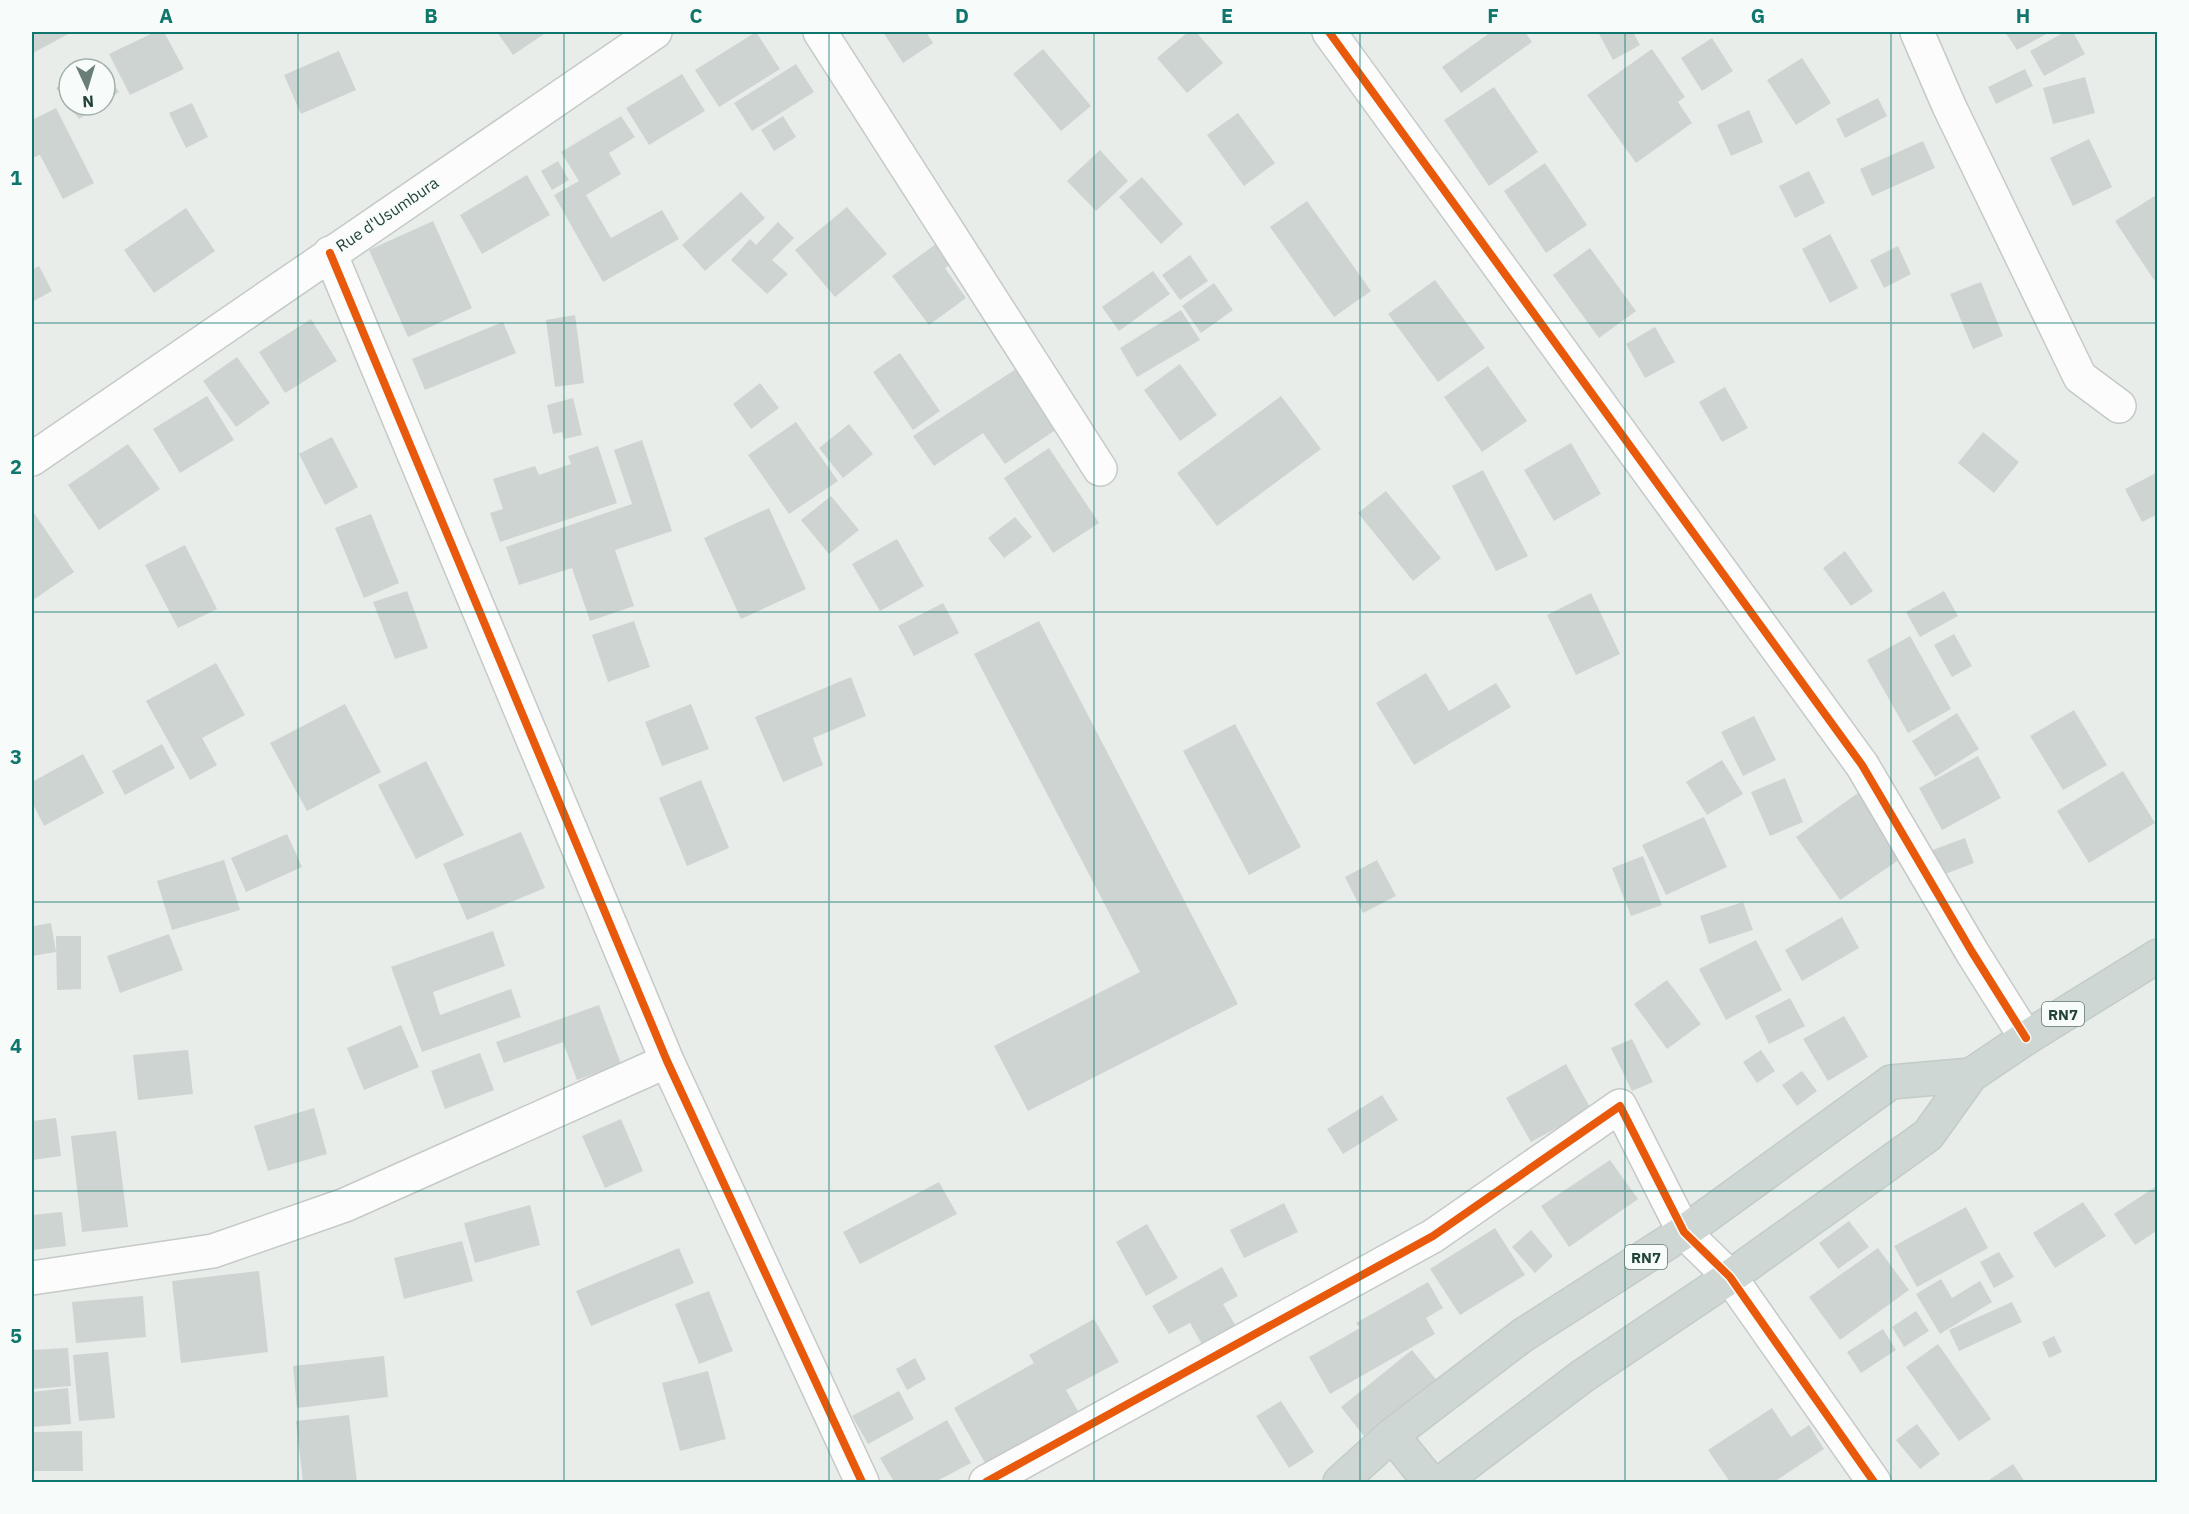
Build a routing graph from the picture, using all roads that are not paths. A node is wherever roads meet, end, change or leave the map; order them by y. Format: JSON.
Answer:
{"nodes":[{"id":1,"x":655,"y":32,"type":"edge"},
{"id":2,"x":820,"y":32,"type":"edge"},
{"id":3,"x":1329,"y":32,"type":"edge"},
{"id":4,"x":1917,"y":32,"type":"edge"},
{"id":5,"x":330,"y":253,"type":"junction"},
{"id":6,"x":2119,"y":406,"type":"dead end"},
{"id":7,"x":32,"y":459,"type":"edge"},
{"id":8,"x":1100,"y":470,"type":"dead end"},
{"id":9,"x":2157,"y":956,"type":"edge"},
{"id":10,"x":2025,"y":1038,"type":"junction"},
{"id":11,"x":667,"y":1061,"type":"junction"},
{"id":12,"x":1971,"y":1075,"type":"junction"},
{"id":13,"x":1684,"y":1233,"type":"junction"},
{"id":14,"x":1730,"y":1277,"type":"junction"},
{"id":15,"x":32,"y":1278,"type":"edge"},
{"id":16,"x":1392,"y":1435,"type":"junction"},
{"id":17,"x":862,"y":1482,"type":"edge"},
{"id":18,"x":986,"y":1482,"type":"edge"},
{"id":19,"x":1340,"y":1482,"type":"edge"},
{"id":20,"x":1430,"y":1482,"type":"edge"},
{"id":21,"x":1442,"y":1482,"type":"edge"},
{"id":22,"x":1874,"y":1482,"type":"edge"}],
"edges":[{"from":1,"to":5,"type":"street","name":"Rue d'Usumbura"},
{"from":2,"to":8,"type":"street"},
{"from":3,"to":10,"type":"street"},
{"from":4,"to":6,"type":"street"},
{"from":5,"to":7,"type":"street","name":"Rue d'Usumbura"},
{"from":5,"to":11,"type":"street"},
{"from":9,"to":10,"type":"main road","number":"RN7"},
{"from":10,"to":12,"type":"main road","number":"RN7"},
{"from":11,"to":15,"type":"street"},
{"from":11,"to":17,"type":"street"},
{"from":12,"to":13,"type":"main road","number":"RN7"},
{"from":12,"to":14,"type":"main road","number":"RN7"},
{"from":13,"to":14,"type":"street"},
{"from":13,"to":16,"type":"main road","number":"RN7"},
{"from":13,"to":18,"type":"street"},
{"from":14,"to":21,"type":"main road","number":"RN7"},
{"from":14,"to":22,"type":"street"},
{"from":16,"to":19,"type":"main road","number":"RN7"},
{"from":16,"to":20,"type":"main road"}]}
